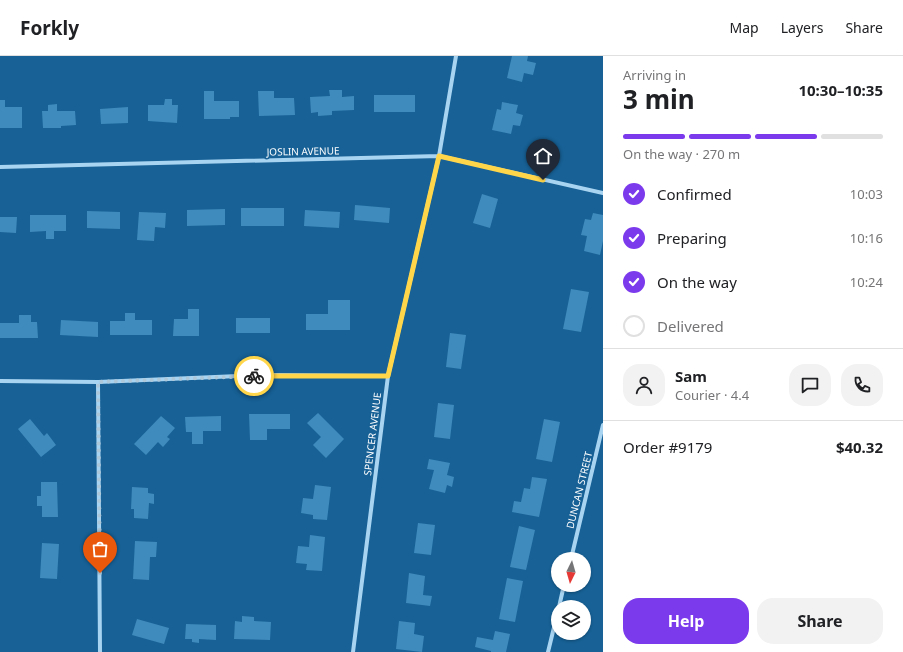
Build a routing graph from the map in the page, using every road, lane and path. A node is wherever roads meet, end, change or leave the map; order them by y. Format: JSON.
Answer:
{"nodes":[{"id":1,"x":456,"y":56,"type":"edge"},
{"id":2,"x":439,"y":156,"type":"junction"},
{"id":3,"x":0,"y":166,"type":"edge"},
{"id":4,"x":603,"y":193,"type":"edge"},
{"id":5,"x":388,"y":376,"type":"junction"},
{"id":6,"x":0,"y":381,"type":"edge"},
{"id":7,"x":98,"y":382,"type":"junction"},
{"id":8,"x":603,"y":425,"type":"edge"},
{"id":9,"x":572,"y":552,"type":"edge"},
{"id":10,"x":551,"y":640,"type":"edge"},
{"id":11,"x":100,"y":652,"type":"edge"},
{"id":12,"x":352,"y":652,"type":"edge"},
{"id":13,"x":548,"y":652,"type":"edge"}],
"edges":[{"from":1,"to":2,"type":"street","name":"SPENCER AVENUE"},
{"from":2,"to":3,"type":"street","name":"JOSLIN AVENUE"},
{"from":2,"to":4,"type":"street","name":"JOSLIN AVENUE"},
{"from":2,"to":5,"type":"street","name":"SPENCER AVENUE"},
{"from":5,"to":7,"type":"street"},
{"from":5,"to":12,"type":"street","name":"SPENCER AVENUE"},
{"from":6,"to":7,"type":"street"},
{"from":7,"to":11,"type":"street"},
{"from":8,"to":9,"type":"street","name":"DUNCAN STREET"},
{"from":10,"to":13,"type":"street"}]}
